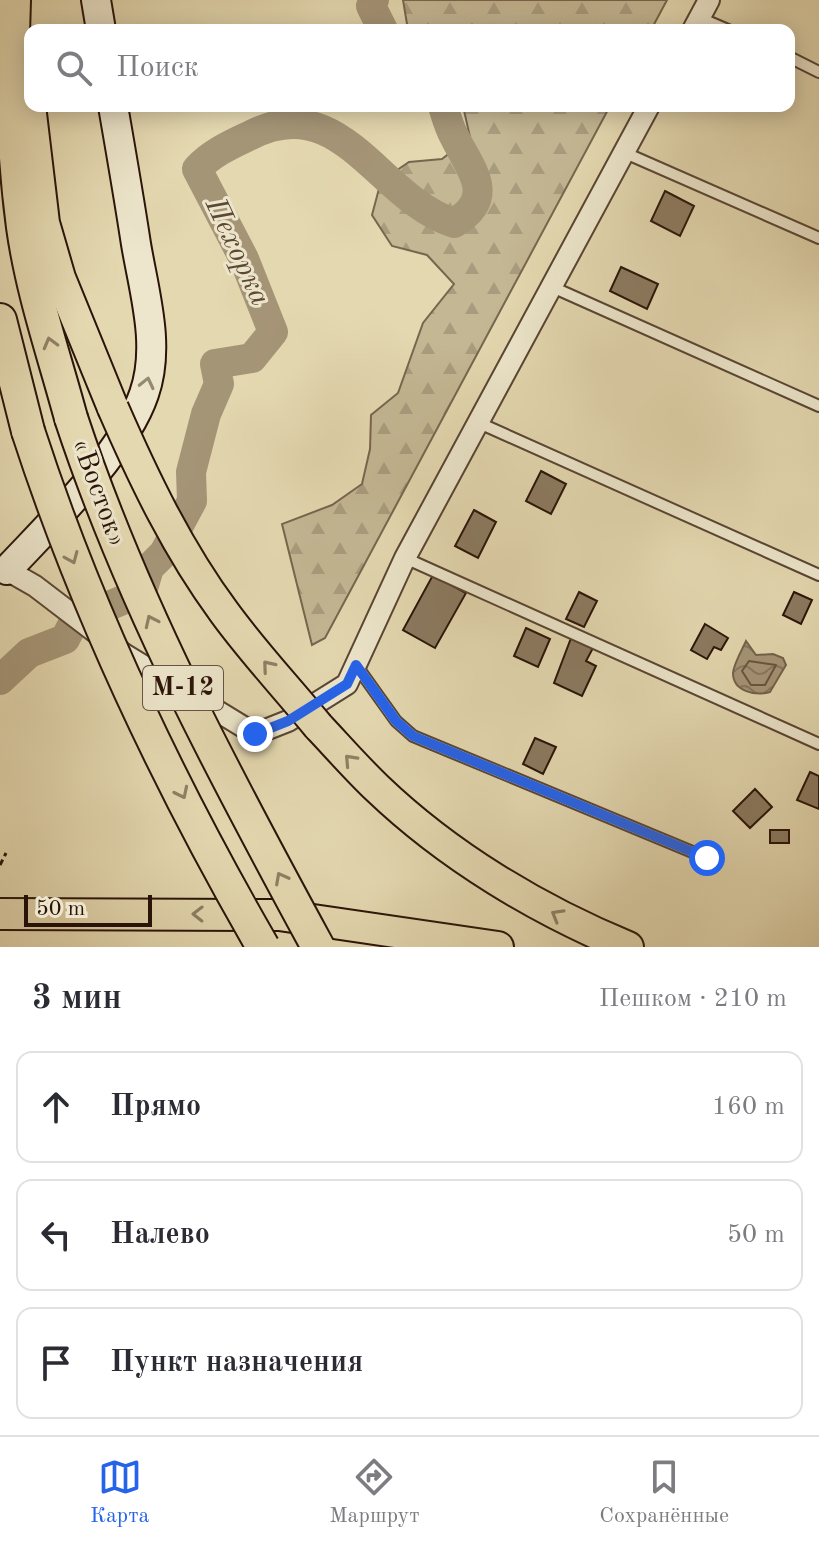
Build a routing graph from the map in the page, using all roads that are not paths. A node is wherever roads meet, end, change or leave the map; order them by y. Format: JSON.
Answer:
{"nodes":[{"id":1,"x":14,"y":0,"type":"edge"},
{"id":2,"x":24,"y":0,"type":"edge"},
{"id":3,"x":96,"y":0,"type":"edge"},
{"id":4,"x":25,"y":24,"type":"edge"},
{"id":5,"x":100,"y":24,"type":"edge"},
{"id":6,"x":795,"y":60,"type":"edge"},
{"id":7,"x":819,"y":72,"type":"edge"},
{"id":8,"x":30,"y":112,"type":"edge"},
{"id":9,"x":114,"y":112,"type":"edge"},
{"id":10,"x":646,"y":112,"type":"edge"},
{"id":11,"x":623,"y":152,"type":"junction"},
{"id":12,"x":819,"y":238,"type":"edge"},
{"id":13,"x":550,"y":286,"type":"junction"},
{"id":14,"x":0,"y":320,"type":"edge"},
{"id":15,"x":819,"y":406,"type":"edge"},
{"id":16,"x":477,"y":422,"type":"junction"},
{"id":17,"x":405,"y":558,"type":"junction"},
{"id":18,"x":2,"y":566,"type":"edge"},
{"id":19,"x":819,"y":575,"type":"edge"},
{"id":20,"x":356,"y":665,"type":"junction"},
{"id":21,"x":819,"y":744,"type":"edge"},
{"id":22,"x":707,"y":858,"type":"dead end"},
{"id":23,"x":0,"y":914,"type":"edge"},
{"id":24,"x":263,"y":947,"type":"edge"},
{"id":25,"x":318,"y":947,"type":"edge"},
{"id":26,"x":498,"y":947,"type":"edge"},
{"id":27,"x":628,"y":947,"type":"edge"}],
"edges":[{"from":25,"to":1,"type":"highway","name":"«Восток»","number":"М-12","one_way":true,"bridge":true},
{"from":4,"to":2,"type":"main road","one_way":true,"bridge":true},
{"from":3,"to":5,"type":"main road"},
{"from":6,"to":7,"type":"lane"},
{"from":27,"to":8,"type":"main road","one_way":true,"bridge":true},
{"from":18,"to":9,"type":"main road","one_way":true},
{"from":10,"to":11,"type":"street"},
{"from":11,"to":12,"type":"lane"},
{"from":11,"to":13,"type":"street"},
{"from":13,"to":15,"type":"lane"},
{"from":13,"to":16,"type":"street"},
{"from":14,"to":24,"type":"highway","name":"«Восток»","number":"М-12","one_way":true,"bridge":true},
{"from":16,"to":17,"type":"street"},
{"from":16,"to":19,"type":"lane"},
{"from":17,"to":20,"type":"street"},
{"from":17,"to":21,"type":"lane"},
{"from":18,"to":20,"type":"street","bridge":true},
{"from":20,"to":22,"type":"lane"},
{"from":26,"to":23,"type":"main road","one_way":true}]}
